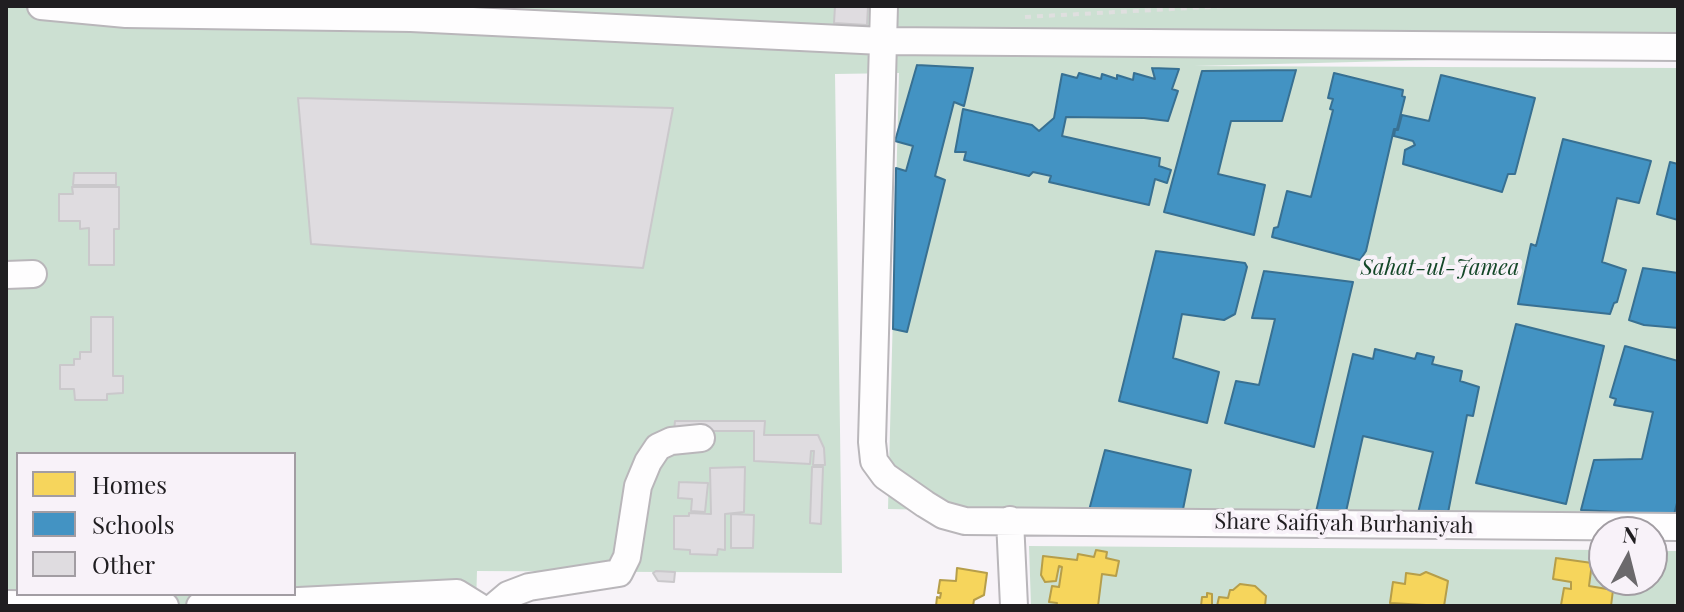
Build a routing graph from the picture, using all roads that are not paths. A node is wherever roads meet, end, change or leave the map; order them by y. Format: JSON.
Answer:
{"nodes":[{"id":1,"x":41,"y":6,"type":"edge"},
{"id":2,"x":884,"y":6,"type":"edge"},
{"id":3,"x":127,"y":10,"type":"edge"},
{"id":4,"x":413,"y":12,"type":"edge"},
{"id":5,"x":882,"y":41,"type":"junction"},
{"id":6,"x":1678,"y":47,"type":"edge"},
{"id":7,"x":33,"y":274,"type":"dead end"},
{"id":8,"x":6,"y":275,"type":"edge"},
{"id":9,"x":701,"y":438,"type":"dead end"},
{"id":10,"x":1010,"y":520,"type":"junction"},
{"id":11,"x":1678,"y":527,"type":"edge"},
{"id":12,"x":6,"y":604,"type":"edge"},
{"id":13,"x":165,"y":606,"type":"edge"},
{"id":14,"x":200,"y":606,"type":"edge"},
{"id":15,"x":478,"y":606,"type":"edge"},
{"id":16,"x":495,"y":606,"type":"edge"},
{"id":17,"x":1014,"y":606,"type":"edge"}],
"edges":[{"from":1,"to":3,"type":"street"},
{"from":2,"to":5,"type":"street"},
{"from":3,"to":4,"type":"street"},
{"from":4,"to":5,"type":"street"},
{"from":5,"to":6,"type":"street"},
{"from":5,"to":10,"type":"street","name":"Share Saifiyah Burhaniyah"},
{"from":7,"to":8,"type":"street"},
{"from":9,"to":16,"type":"street"},
{"from":10,"to":11,"type":"street","name":"Share Saifiyah Burhaniyah"},
{"from":10,"to":17,"type":"street"},
{"from":12,"to":13,"type":"street"},
{"from":14,"to":15,"type":"street"}]}
